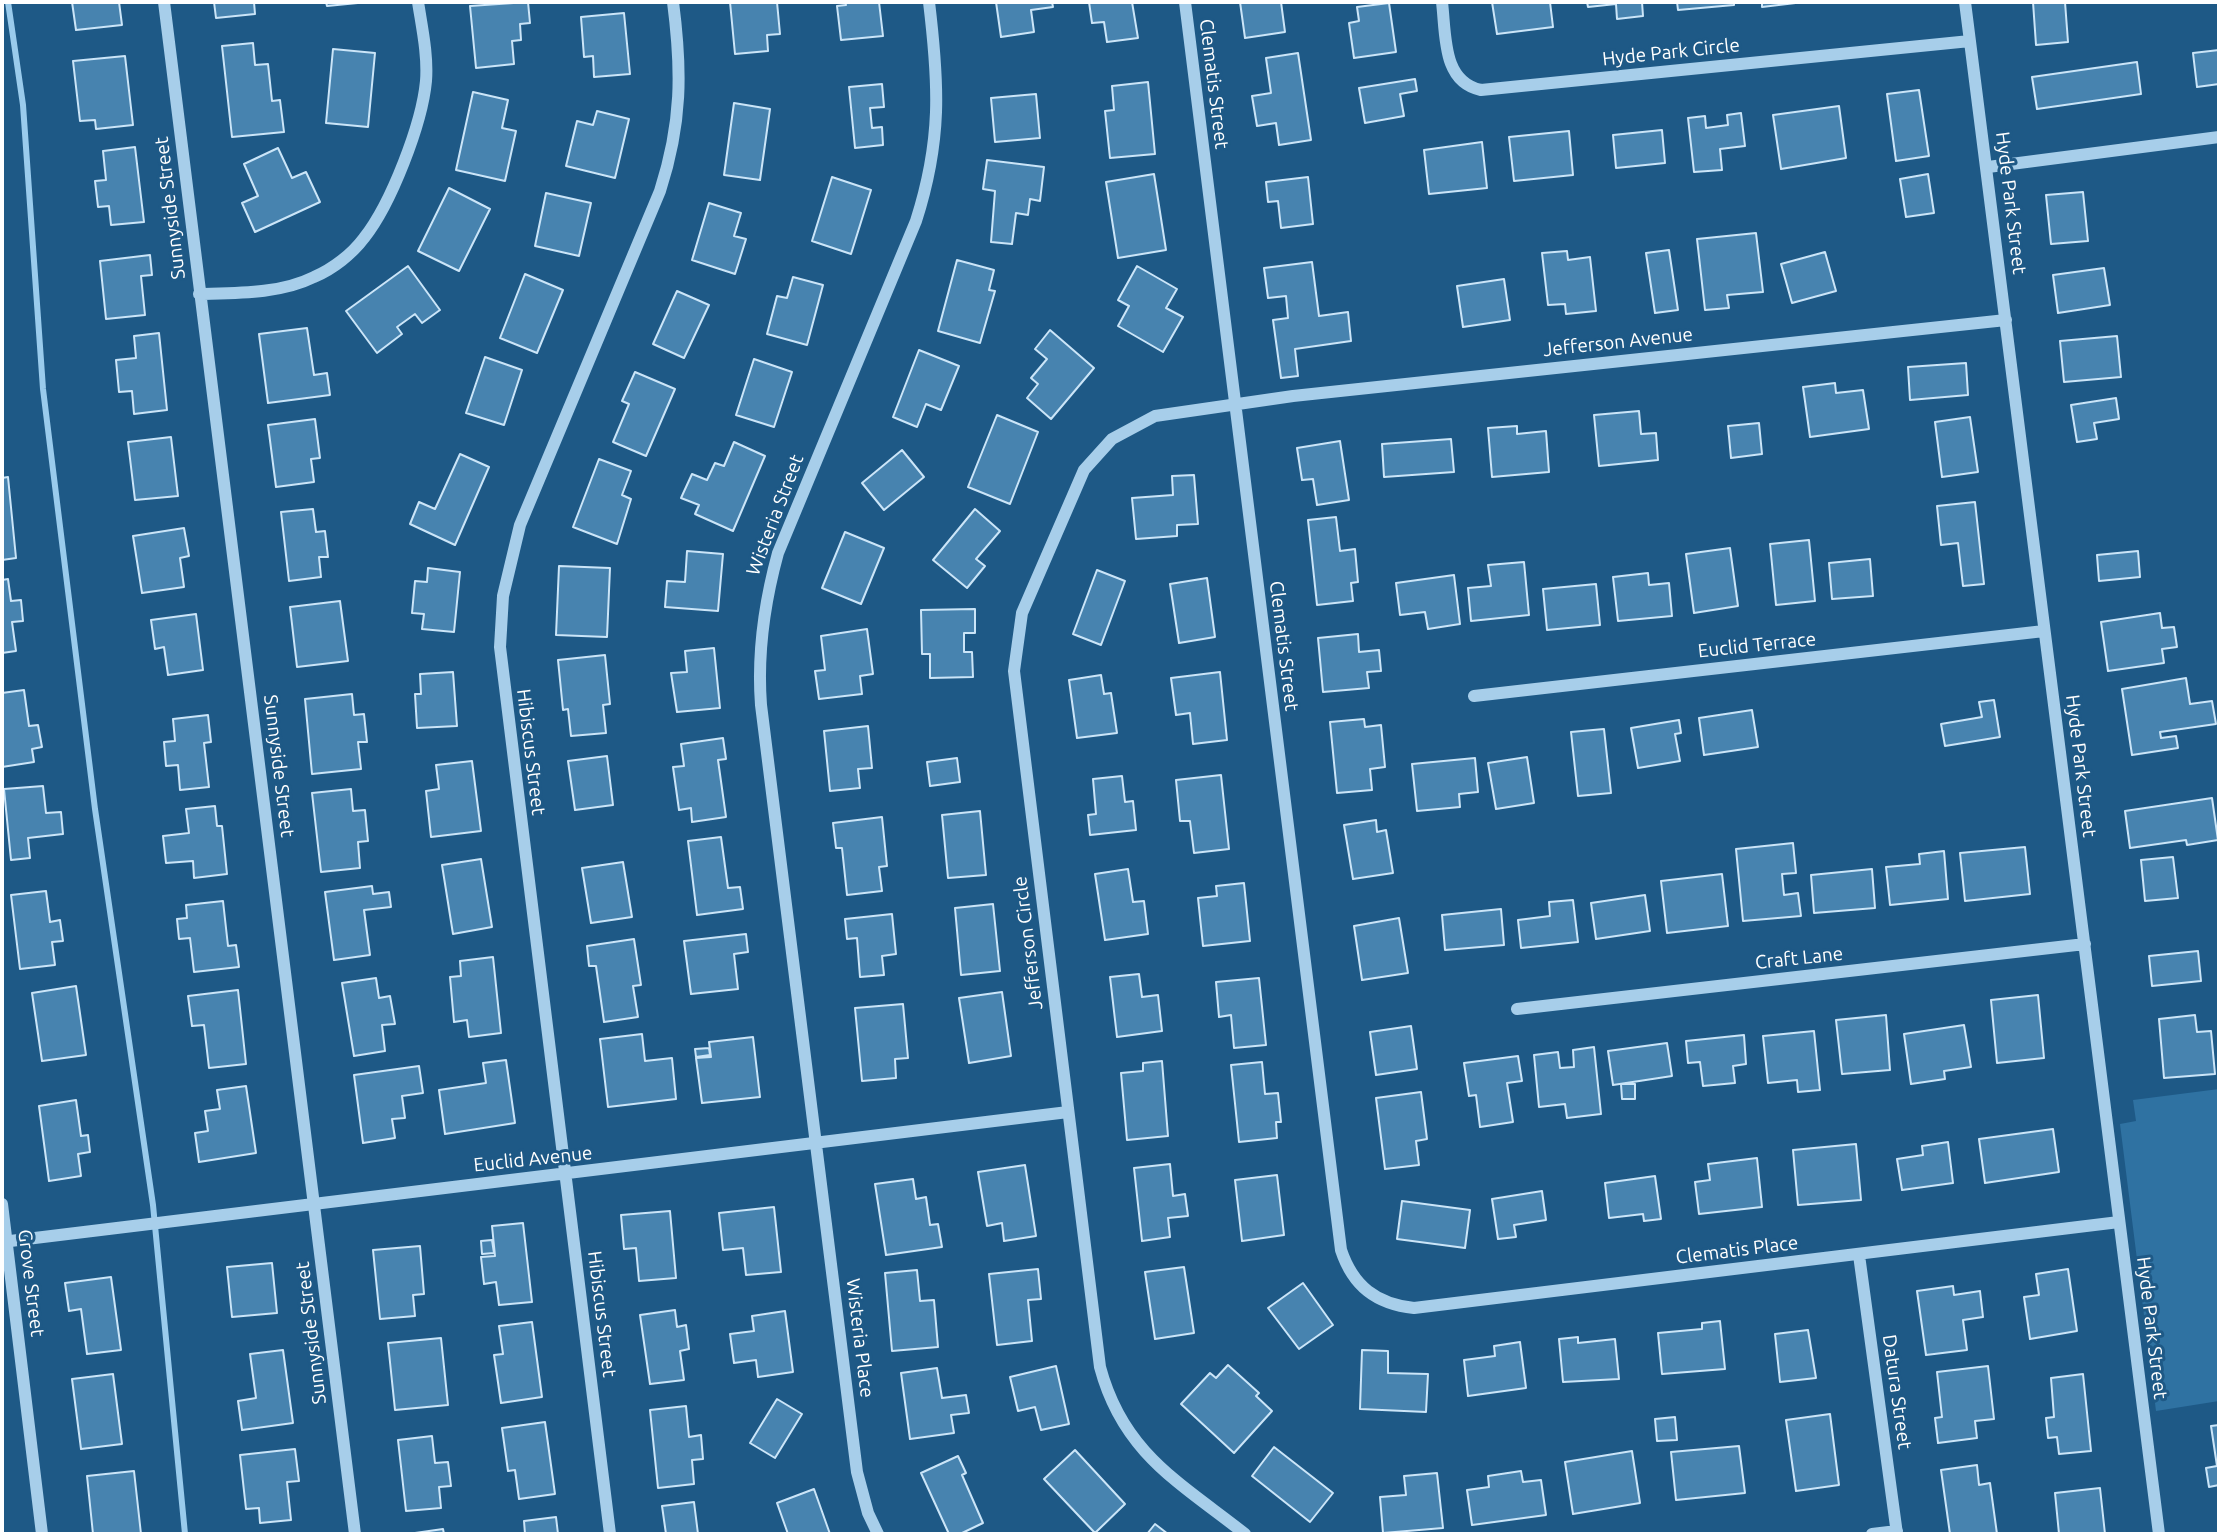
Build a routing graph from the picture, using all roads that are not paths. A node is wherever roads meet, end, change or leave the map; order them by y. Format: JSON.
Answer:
{"nodes":[{"id":1,"x":164,"y":2,"type":"edge"},
{"id":2,"x":418,"y":2,"type":"edge"},
{"id":3,"x":673,"y":2,"type":"edge"},
{"id":4,"x":929,"y":2,"type":"edge"},
{"id":5,"x":1185,"y":2,"type":"edge"},
{"id":6,"x":1442,"y":2,"type":"edge"},
{"id":7,"x":1965,"y":2,"type":"edge"},
{"id":8,"x":1970,"y":41,"type":"junction"},
{"id":9,"x":2219,"y":138,"type":"edge"},
{"id":10,"x":1988,"y":167,"type":"junction"},
{"id":11,"x":200,"y":294,"type":"junction"},
{"id":12,"x":2006,"y":320,"type":"junction"},
{"id":13,"x":1235,"y":404,"type":"junction"},
{"id":14,"x":2044,"y":631,"type":"junction"},
{"id":15,"x":1474,"y":696,"type":"dead end"},
{"id":16,"x":2085,"y":944,"type":"junction"},
{"id":17,"x":1517,"y":1009,"type":"dead end"},
{"id":18,"x":1068,"y":1112,"type":"junction"},
{"id":19,"x":816,"y":1143,"type":"junction"},
{"id":20,"x":565,"y":1175,"type":"junction"},
{"id":21,"x":314,"y":1202,"type":"junction"},
{"id":22,"x":2,"y":1204,"type":"edge"},
{"id":23,"x":2119,"y":1222,"type":"junction"},
{"id":24,"x":4,"y":1242,"type":"edge"},
{"id":25,"x":1859,"y":1255,"type":"junction"},
{"id":26,"x":1364,"y":1289,"type":"joint"},
{"id":27,"x":1897,"y":1533,"type":"edge"},
{"id":28,"x":42,"y":1534,"type":"edge"},
{"id":29,"x":355,"y":1534,"type":"edge"},
{"id":30,"x":610,"y":1534,"type":"edge"},
{"id":31,"x":878,"y":1534,"type":"edge"},
{"id":32,"x":1245,"y":1534,"type":"edge"},
{"id":33,"x":1872,"y":1534,"type":"edge"},
{"id":34,"x":2159,"y":1534,"type":"edge"}],
"edges":[{"from":1,"to":11,"type":"street","name":"Sunnyside Street"},
{"from":2,"to":11,"type":"street"},
{"from":3,"to":20,"type":"street","name":"Hibiscus Street"},
{"from":4,"to":19,"type":"street","name":"Wisteria Street"},
{"from":5,"to":13,"type":"street","name":"Clematis Street"},
{"from":6,"to":8,"type":"street","name":"Hyde Park Circle"},
{"from":7,"to":8,"type":"street","name":"Hyde Park Street"},
{"from":8,"to":10,"type":"street","name":"Hyde Park Street"},
{"from":9,"to":10,"type":"street"},
{"from":10,"to":12,"type":"street","name":"Hyde Park Street"},
{"from":11,"to":21,"type":"street","name":"Sunnyside Street"},
{"from":12,"to":13,"type":"street","name":"Jefferson Avenue"},
{"from":12,"to":14,"type":"street","name":"Hyde Park Street"},
{"from":13,"to":18,"type":"street","name":"Jefferson Circle"},
{"from":13,"to":26,"type":"street","name":"Clematis Street"},
{"from":14,"to":15,"type":"street","name":"Euclid Terrace"},
{"from":14,"to":16,"type":"street","name":"Hyde Park Street"},
{"from":16,"to":17,"type":"street","name":"Craft Lane"},
{"from":16,"to":23,"type":"street","name":"Hyde Park Street"},
{"from":18,"to":19,"type":"street","name":"Euclid Avenue"},
{"from":18,"to":32,"type":"street","name":"Jefferson Circle"},
{"from":19,"to":20,"type":"street","name":"Euclid Avenue"},
{"from":19,"to":31,"type":"street","name":"Wisteria Place"},
{"from":20,"to":21,"type":"street","name":"Euclid Avenue"},
{"from":20,"to":30,"type":"street","name":"Hibiscus Street"},
{"from":21,"to":24,"type":"street","name":"Euclid Avenue"},
{"from":21,"to":29,"type":"street","name":"Sunnyside Street"},
{"from":22,"to":24,"type":"street","name":"Grove Street"},
{"from":23,"to":25,"type":"street","name":"Clematis Place"},
{"from":23,"to":34,"type":"street","name":"Hyde Park Street"},
{"from":24,"to":28,"type":"street","name":"Grove Street"},
{"from":25,"to":26,"type":"street","name":"Clematis Place"},
{"from":25,"to":27,"type":"street","name":"Datura Street"},
{"from":27,"to":33,"type":"street"}]}
